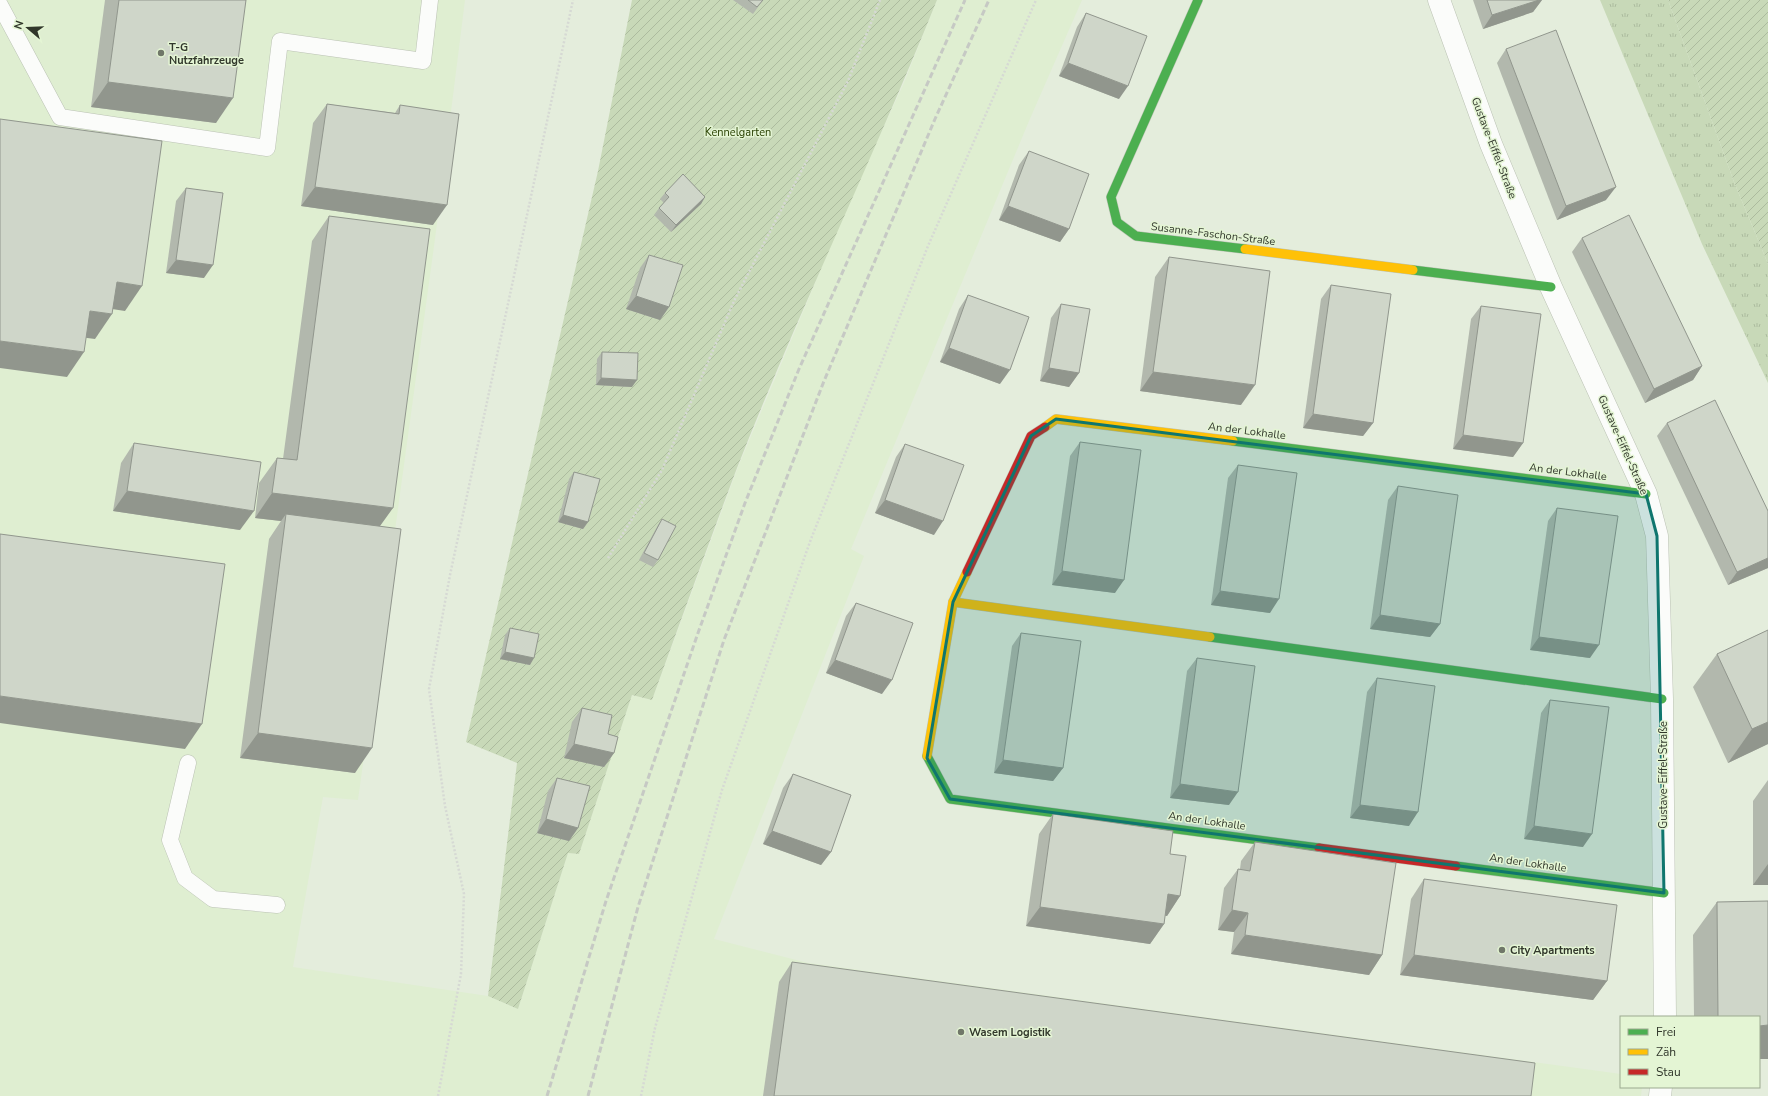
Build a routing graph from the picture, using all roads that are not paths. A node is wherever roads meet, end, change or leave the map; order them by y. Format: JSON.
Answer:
{"nodes":[{"id":1,"x":430,"y":0,"type":"edge"},
{"id":2,"x":1198,"y":0,"type":"edge"},
{"id":3,"x":1439,"y":0,"type":"edge"},
{"id":4,"x":0,"y":5,"type":"edge"},
{"id":5,"x":1551,"y":287,"type":"junction"},
{"id":6,"x":1646,"y":494,"type":"junction"},
{"id":7,"x":953,"y":602,"type":"junction"},
{"id":8,"x":1662,"y":698,"type":"junction"},
{"id":9,"x":188,"y":763,"type":"dead end"},
{"id":10,"x":1664,"y":893,"type":"junction"},
{"id":11,"x":278,"y":905,"type":"dead end"},
{"id":12,"x":1665,"y":1016,"type":"edge"}],
"edges":[{"from":1,"to":4,"type":"lane"},
{"from":2,"to":5,"type":"street","name":"Susanne-Faschon-Straße"},
{"from":3,"to":5,"type":"street","name":"Gustave-Eiffel-Straße"},
{"from":5,"to":6,"type":"street","name":"Gustave-Eiffel-Straße"},
{"from":6,"to":7,"type":"street","name":"An der Lokhalle"},
{"from":6,"to":8,"type":"street","name":"Gustave-Eiffel-Straße"},
{"from":7,"to":8,"type":"street"},
{"from":7,"to":10,"type":"street","name":"An der Lokhalle"},
{"from":8,"to":10,"type":"street","name":"Gustave-Eiffel-Straße"},
{"from":9,"to":11,"type":"lane"},
{"from":10,"to":12,"type":"street","name":"Gustave-Eiffel-Straße"}]}
